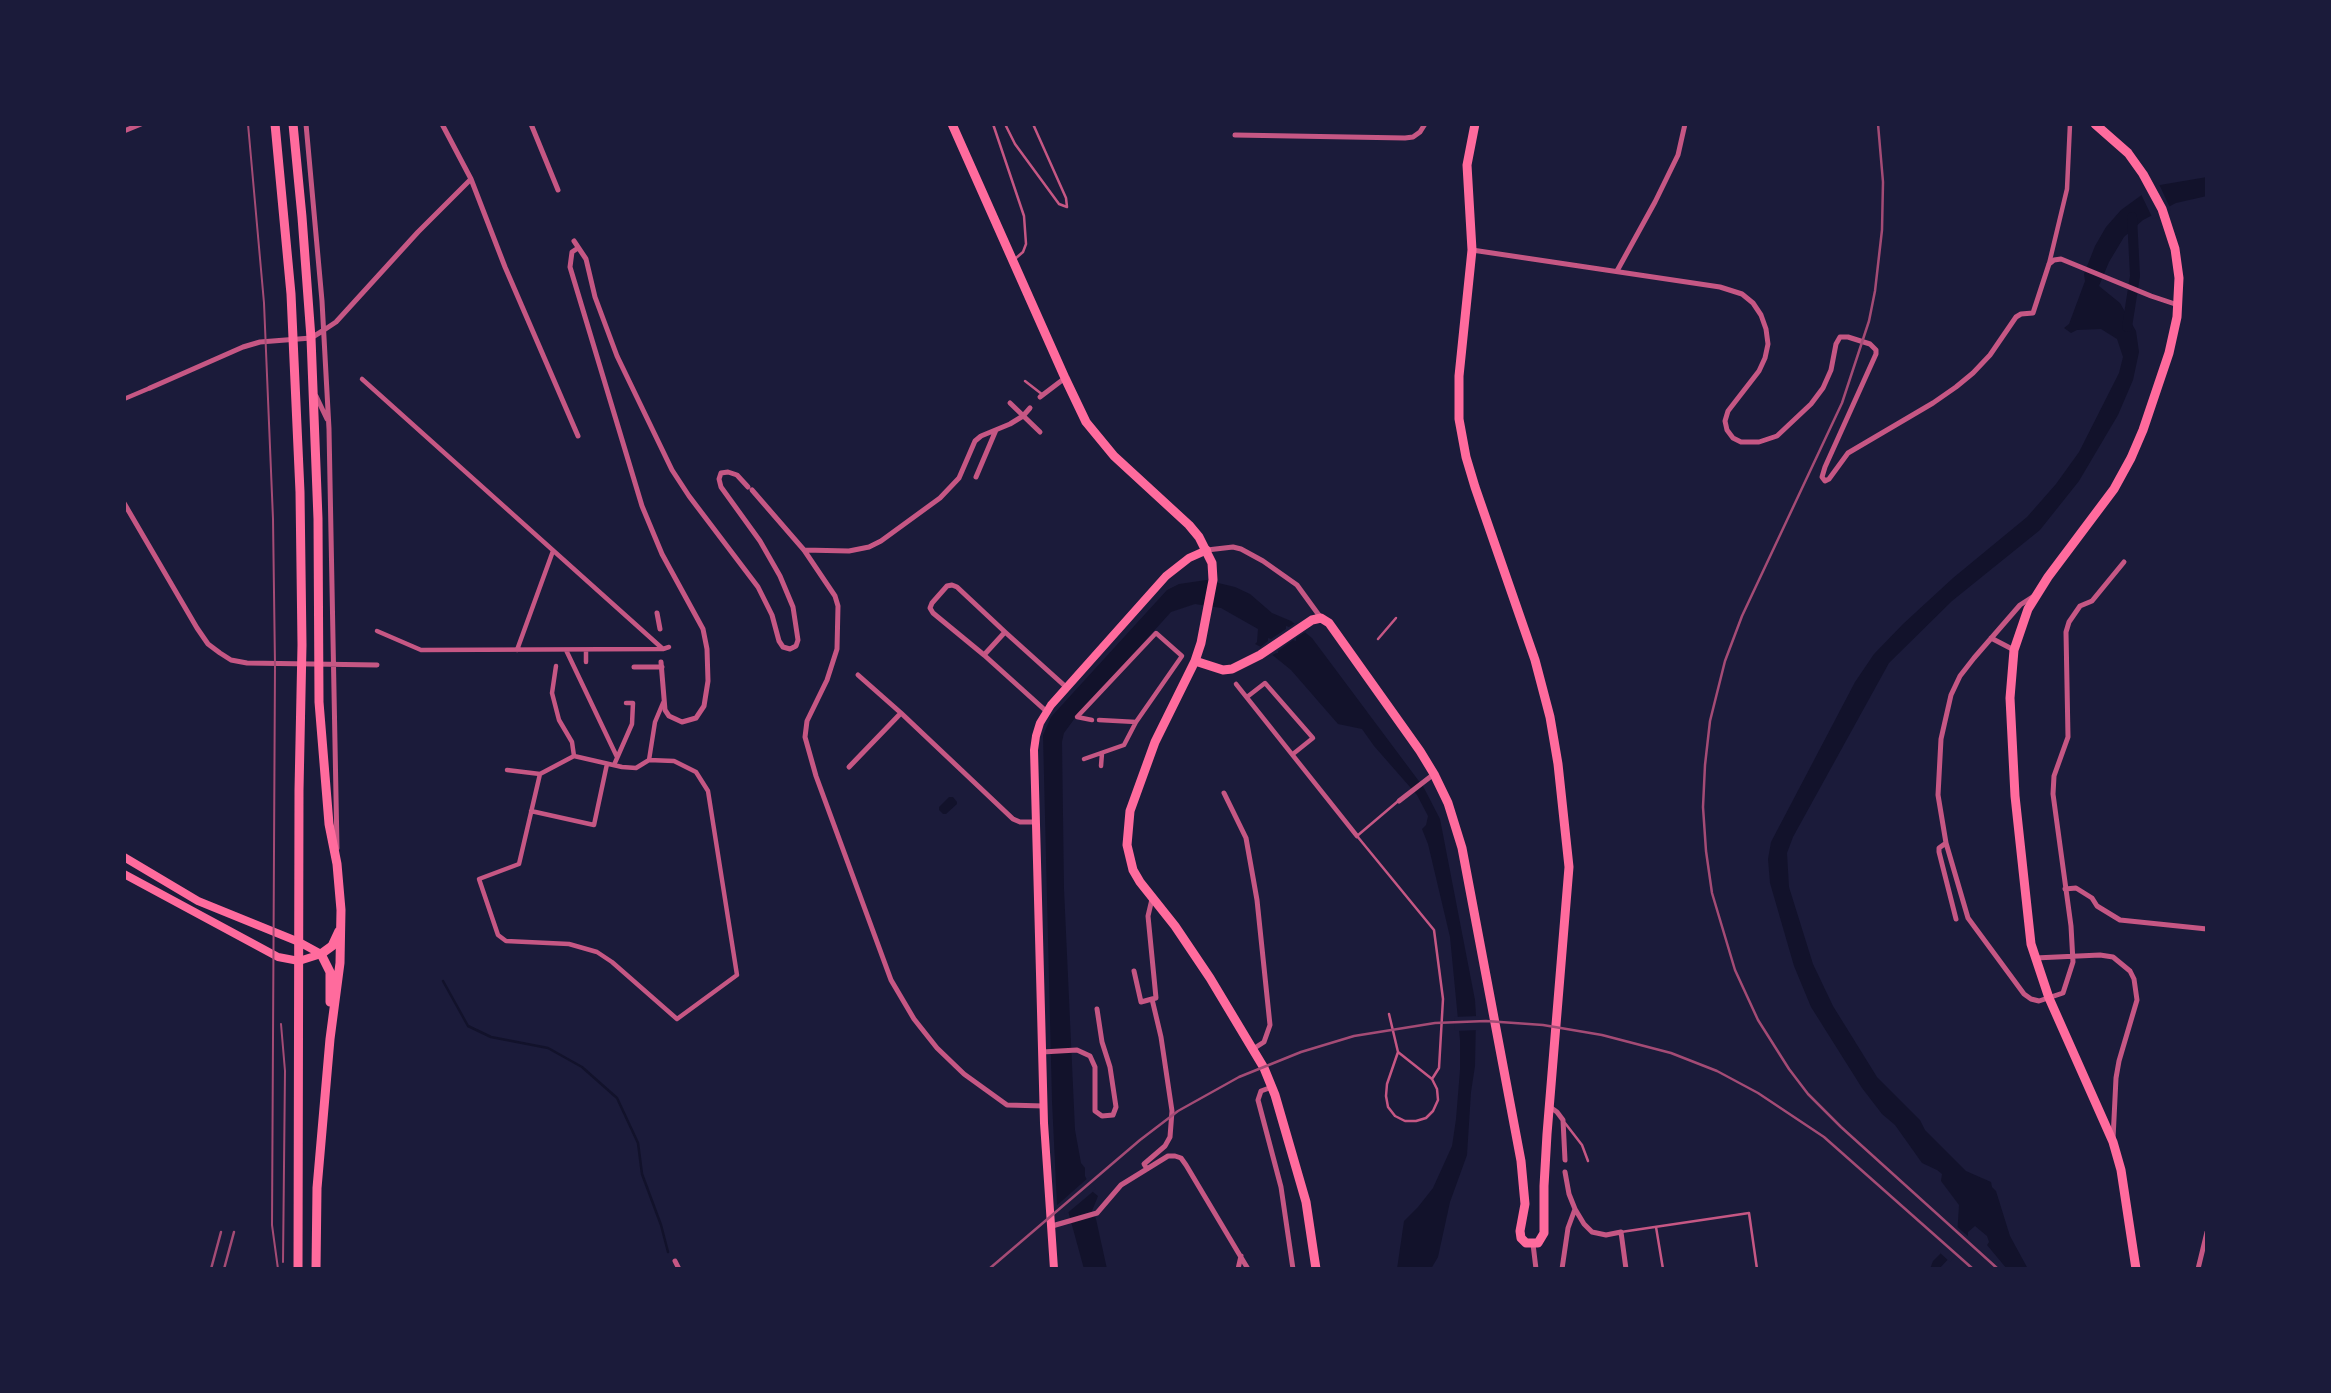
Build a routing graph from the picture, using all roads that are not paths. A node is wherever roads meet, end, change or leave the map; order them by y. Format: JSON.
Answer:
{"nodes":[{"id":1,"x":141,"y":124,"type":"edge"},
{"id":2,"x":275,"y":124,"type":"edge"},
{"id":3,"x":293,"y":124,"type":"edge"},
{"id":4,"x":306,"y":124,"type":"edge"},
{"id":5,"x":442,"y":124,"type":"edge"},
{"id":6,"x":531,"y":124,"type":"edge"},
{"id":7,"x":952,"y":124,"type":"edge"},
{"id":8,"x":993,"y":124,"type":"edge"},
{"id":9,"x":1005,"y":124,"type":"edge"},
{"id":10,"x":1033,"y":124,"type":"edge"},
{"id":11,"x":1425,"y":124,"type":"edge"},
{"id":12,"x":1475,"y":124,"type":"edge"},
{"id":13,"x":1685,"y":124,"type":"edge"},
{"id":14,"x":2070,"y":124,"type":"edge"},
{"id":15,"x":2095,"y":124,"type":"edge"},
{"id":16,"x":124,"y":131,"type":"edge"},
{"id":17,"x":1235,"y":135,"type":"dead end"},
{"id":18,"x":471,"y":179,"type":"junction"},
{"id":19,"x":558,"y":190,"type":"dead end"},
{"id":20,"x":574,"y":241,"type":"dead end"},
{"id":21,"x":578,"y":248,"type":"junction"},
{"id":22,"x":1472,"y":250,"type":"junction"},
{"id":23,"x":1013,"y":260,"type":"junction"},
{"id":24,"x":2049,"y":264,"type":"junction"},
{"id":25,"x":1617,"y":271,"type":"junction"},
{"id":26,"x":2178,"y":305,"type":"junction"},
{"id":27,"x":324,"y":330,"type":"junction"},
{"id":28,"x":311,"y":338,"type":"junction"},
{"id":29,"x":294,"y":339,"type":"junction"},
{"id":30,"x":362,"y":379,"type":"dead end"},
{"id":31,"x":1065,"y":379,"type":"junction"},
{"id":32,"x":1025,"y":381,"type":"dead end"},
{"id":33,"x":150,"y":388,"type":"joint"},
{"id":34,"x":313,"y":390,"type":"junction"},
{"id":35,"x":1042,"y":396,"type":"joint"},
{"id":36,"x":124,"y":399,"type":"edge"},
{"id":37,"x":1010,"y":403,"type":"dead end"},
{"id":38,"x":1030,"y":408,"type":"dead end"},
{"id":39,"x":1023,"y":416,"type":"junction"},
{"id":40,"x":329,"y":429,"type":"junction"},
{"id":41,"x":996,"y":430,"type":"junction"},
{"id":42,"x":1040,"y":432,"type":"dead end"},
{"id":43,"x":578,"y":436,"type":"dead end"},
{"id":44,"x":976,"y":477,"type":"dead end"},
{"id":45,"x":124,"y":503,"type":"edge"},
{"id":46,"x":804,"y":550,"type":"junction"},
{"id":47,"x":1207,"y":550,"type":"junction"},
{"id":48,"x":553,"y":551,"type":"junction"},
{"id":49,"x":2124,"y":562,"type":"dead end"},
{"id":50,"x":2036,"y":594,"type":"junction"},
{"id":51,"x":657,"y":613,"type":"dead end"},
{"id":52,"x":1321,"y":618,"type":"junction"},
{"id":53,"x":1396,"y":618,"type":"dead end"},
{"id":54,"x":660,"y":629,"type":"dead end"},
{"id":55,"x":377,"y":631,"type":"dead end"},
{"id":56,"x":1005,"y":632,"type":"junction"},
{"id":57,"x":1991,"y":638,"type":"junction"},
{"id":58,"x":1378,"y":639,"type":"dead end"},
{"id":59,"x":669,"y":647,"type":"dead end"},
{"id":60,"x":663,"y":649,"type":"junction"},
{"id":61,"x":517,"y":650,"type":"junction"},
{"id":62,"x":566,"y":650,"type":"junction"},
{"id":63,"x":586,"y":650,"type":"junction"},
{"id":64,"x":2014,"y":650,"type":"junction"},
{"id":65,"x":984,"y":655,"type":"junction"},
{"id":66,"x":1182,"y":656,"type":"junction"},
{"id":67,"x":1195,"y":661,"type":"junction"},
{"id":68,"x":586,"y":662,"type":"dead end"},
{"id":69,"x":301,"y":665,"type":"junction"},
{"id":70,"x":319,"y":665,"type":"junction"},
{"id":71,"x":335,"y":665,"type":"junction"},
{"id":72,"x":377,"y":665,"type":"dead end"},
{"id":73,"x":556,"y":666,"type":"dead end"},
{"id":74,"x":634,"y":667,"type":"dead end"},
{"id":75,"x":858,"y":675,"type":"dead end"},
{"id":76,"x":1236,"y":684,"type":"dead end"},
{"id":77,"x":1066,"y":687,"type":"junction"},
{"id":78,"x":1247,"y":696,"type":"junction"},
{"id":79,"x":626,"y":703,"type":"dead end"},
{"id":80,"x":663,"y":703,"type":"junction"},
{"id":81,"x":1046,"y":711,"type":"junction"},
{"id":82,"x":901,"y":713,"type":"junction"},
{"id":83,"x":1092,"y":720,"type":"dead end"},
{"id":84,"x":1099,"y":720,"type":"dead end"},
{"id":85,"x":1136,"y":722,"type":"junction"},
{"id":86,"x":1102,"y":753,"type":"junction"},
{"id":87,"x":1293,"y":754,"type":"junction"},
{"id":88,"x":574,"y":756,"type":"junction"},
{"id":89,"x":617,"y":757,"type":"junction"},
{"id":90,"x":1084,"y":759,"type":"dead end"},
{"id":91,"x":649,"y":760,"type":"junction"},
{"id":92,"x":607,"y":764,"type":"junction"},
{"id":93,"x":614,"y":765,"type":"junction"},
{"id":94,"x":1101,"y":766,"type":"dead end"},
{"id":95,"x":849,"y":767,"type":"dead end"},
{"id":96,"x":507,"y":770,"type":"dead end"},
{"id":97,"x":540,"y":774,"type":"junction"},
{"id":98,"x":1434,"y":774,"type":"junction"},
{"id":99,"x":1224,"y":793,"type":"dead end"},
{"id":100,"x":1399,"y":801,"type":"joint"},
{"id":101,"x":531,"y":811,"type":"junction"},
{"id":102,"x":1036,"y":822,"type":"junction"},
{"id":103,"x":1357,"y":836,"type":"junction"},
{"id":104,"x":1946,"y":843,"type":"junction"},
{"id":105,"x":124,"y":857,"type":"edge"},
{"id":106,"x":337,"y":864,"type":"junction"},
{"id":107,"x":124,"y":874,"type":"edge"},
{"id":108,"x":2065,"y":889,"type":"junction"},
{"id":109,"x":1152,"y":899,"type":"junction"},
{"id":110,"x":1956,"y":919,"type":"dead end"},
{"id":111,"x":341,"y":927,"type":"junction"},
{"id":112,"x":2207,"y":929,"type":"edge"},
{"id":113,"x":299,"y":942,"type":"junction"},
{"id":114,"x":321,"y":954,"type":"junction"},
{"id":115,"x":2073,"y":955,"type":"junction"},
{"id":116,"x":2035,"y":957,"type":"junction"},
{"id":117,"x":299,"y":961,"type":"junction"},
{"id":118,"x":1134,"y":971,"type":"dead end"},
{"id":119,"x":2049,"y":998,"type":"junction"},
{"id":120,"x":1152,"y":999,"type":"junction"},
{"id":121,"x":1097,"y":1009,"type":"dead end"},
{"id":122,"x":1389,"y":1014,"type":"dead end"},
{"id":123,"x":330,"y":1039,"type":"junction"},
{"id":124,"x":1254,"y":1049,"type":"junction"},
{"id":125,"x":1046,"y":1052,"type":"junction"},
{"id":126,"x":1398,"y":1052,"type":"junction"},
{"id":127,"x":1432,"y":1079,"type":"junction"},
{"id":128,"x":1272,"y":1087,"type":"junction"},
{"id":129,"x":1044,"y":1106,"type":"junction"},
{"id":130,"x":1550,"y":1107,"type":"junction"},
{"id":131,"x":1563,"y":1120,"type":"junction"},
{"id":132,"x":2113,"y":1142,"type":"junction"},
{"id":133,"x":1565,"y":1160,"type":"dead end"},
{"id":134,"x":1588,"y":1161,"type":"dead end"},
{"id":135,"x":1147,"y":1169,"type":"junction"},
{"id":136,"x":1565,"y":1172,"type":"dead end"},
{"id":137,"x":1575,"y":1209,"type":"junction"},
{"id":138,"x":1052,"y":1226,"type":"junction"},
{"id":139,"x":1656,"y":1227,"type":"junction"},
{"id":140,"x":2207,"y":1232,"type":"edge"},
{"id":141,"x":1621,"y":1233,"type":"junction"},
{"id":142,"x":1533,"y":1244,"type":"junction"},
{"id":143,"x":1241,"y":1256,"type":"junction"},
{"id":144,"x":675,"y":1261,"type":"dead end"},
{"id":145,"x":299,"y":1269,"type":"edge"},
{"id":146,"x":316,"y":1269,"type":"edge"},
{"id":147,"x":680,"y":1269,"type":"edge"},
{"id":148,"x":1054,"y":1269,"type":"edge"},
{"id":149,"x":1238,"y":1269,"type":"edge"},
{"id":150,"x":1248,"y":1269,"type":"edge"},
{"id":151,"x":1293,"y":1269,"type":"edge"},
{"id":152,"x":1316,"y":1269,"type":"edge"},
{"id":153,"x":1536,"y":1269,"type":"edge"},
{"id":154,"x":1562,"y":1269,"type":"edge"},
{"id":155,"x":1626,"y":1269,"type":"edge"},
{"id":156,"x":1663,"y":1269,"type":"edge"},
{"id":157,"x":1757,"y":1269,"type":"edge"},
{"id":158,"x":2136,"y":1269,"type":"edge"},
{"id":159,"x":2198,"y":1269,"type":"edge"}],
"edges":[{"from":1,"to":16,"type":"street"},
{"from":2,"to":29,"type":"main road"},
{"from":3,"to":28,"type":"main road"},
{"from":4,"to":27,"type":"street"},
{"from":5,"to":18,"type":"street"},
{"from":6,"to":19,"type":"street"},
{"from":7,"to":23,"type":"main road"},
{"from":8,"to":23,"type":"lane"},
{"from":9,"to":10,"type":"lane"},
{"from":11,"to":17,"type":"street"},
{"from":12,"to":22,"type":"main road"},
{"from":13,"to":25,"type":"street"},
{"from":14,"to":24,"type":"street"},
{"from":15,"to":26,"type":"main road"},
{"from":18,"to":27,"type":"street"},
{"from":18,"to":43,"type":"street"},
{"from":20,"to":21,"type":"street"},
{"from":21,"to":46,"type":"street"},
{"from":21,"to":80,"type":"street"},
{"from":22,"to":25,"type":"street"},
{"from":22,"to":130,"type":"main road"},
{"from":23,"to":31,"type":"main road"},
{"from":24,"to":25,"type":"street"},
{"from":24,"to":26,"type":"street"},
{"from":26,"to":50,"type":"main road"},
{"from":27,"to":28,"type":"street"},
{"from":27,"to":40,"type":"street"},
{"from":28,"to":29,"type":"street"},
{"from":28,"to":34,"type":"main road"},
{"from":29,"to":33,"type":"street"},
{"from":29,"to":69,"type":"main road"},
{"from":30,"to":48,"type":"street"},
{"from":31,"to":35,"type":"street"},
{"from":31,"to":47,"type":"main road"},
{"from":32,"to":35,"type":"lane"},
{"from":33,"to":36,"type":"street"},
{"from":34,"to":40,"type":"street"},
{"from":34,"to":70,"type":"main road"},
{"from":37,"to":39,"type":"street"},
{"from":38,"to":39,"type":"street"},
{"from":39,"to":41,"type":"street"},
{"from":39,"to":42,"type":"street"},
{"from":40,"to":71,"type":"street"},
{"from":41,"to":44,"type":"street"},
{"from":41,"to":46,"type":"street"},
{"from":45,"to":69,"type":"street"},
{"from":46,"to":129,"type":"street"},
{"from":47,"to":52,"type":"street"},
{"from":47,"to":67,"type":"main road"},
{"from":47,"to":77,"type":"main road"},
{"from":48,"to":60,"type":"street"},
{"from":48,"to":61,"type":"street"},
{"from":49,"to":108,"type":"street"},
{"from":50,"to":57,"type":"street"},
{"from":50,"to":64,"type":"main road"},
{"from":51,"to":54,"type":"street"},
{"from":52,"to":67,"type":"main road"},
{"from":52,"to":98,"type":"main road"},
{"from":53,"to":58,"type":"lane"},
{"from":55,"to":61,"type":"street"},
{"from":56,"to":65,"type":"street"},
{"from":56,"to":65,"type":"street"},
{"from":56,"to":77,"type":"street"},
{"from":57,"to":64,"type":"street"},
{"from":57,"to":104,"type":"street"},
{"from":59,"to":60,"type":"street"},
{"from":60,"to":63,"type":"street"},
{"from":61,"to":62,"type":"street"},
{"from":62,"to":63,"type":"street"},
{"from":62,"to":89,"type":"street"},
{"from":63,"to":68,"type":"street"},
{"from":64,"to":116,"type":"main road"},
{"from":65,"to":81,"type":"street"},
{"from":66,"to":67,"type":"street"},
{"from":66,"to":83,"type":"street"},
{"from":66,"to":85,"type":"street"},
{"from":67,"to":109,"type":"main road"},
{"from":69,"to":70,"type":"street"},
{"from":69,"to":113,"type":"main road"},
{"from":70,"to":71,"type":"street"},
{"from":70,"to":106,"type":"main road"},
{"from":71,"to":72,"type":"street"},
{"from":71,"to":106,"type":"street"},
{"from":73,"to":88,"type":"street"},
{"from":74,"to":80,"type":"street"},
{"from":75,"to":82,"type":"street"},
{"from":76,"to":78,"type":"street"},
{"from":77,"to":81,"type":"main road"},
{"from":78,"to":87,"type":"street"},
{"from":78,"to":87,"type":"street"},
{"from":79,"to":89,"type":"street"},
{"from":80,"to":91,"type":"street"},
{"from":81,"to":102,"type":"main road"},
{"from":82,"to":95,"type":"street"},
{"from":82,"to":102,"type":"street"},
{"from":84,"to":85,"type":"street"},
{"from":85,"to":86,"type":"street"},
{"from":86,"to":90,"type":"street"},
{"from":86,"to":94,"type":"street"},
{"from":87,"to":103,"type":"street"},
{"from":88,"to":92,"type":"street"},
{"from":88,"to":97,"type":"street"},
{"from":89,"to":93,"type":"street"},
{"from":91,"to":93,"type":"street"},
{"from":91,"to":101,"type":"street"},
{"from":92,"to":93,"type":"street"},
{"from":92,"to":101,"type":"street"},
{"from":96,"to":97,"type":"street"},
{"from":97,"to":101,"type":"street"},
{"from":98,"to":100,"type":"street"},
{"from":98,"to":142,"type":"main road"},
{"from":99,"to":124,"type":"street"},
{"from":100,"to":103,"type":"lane"},
{"from":102,"to":125,"type":"main road"},
{"from":103,"to":127,"type":"lane"},
{"from":104,"to":110,"type":"street"},
{"from":104,"to":119,"type":"street"},
{"from":105,"to":113,"type":"main road"},
{"from":106,"to":111,"type":"main road"},
{"from":107,"to":117,"type":"main road"},
{"from":108,"to":112,"type":"street"},
{"from":108,"to":115,"type":"street"},
{"from":109,"to":120,"type":"street"},
{"from":109,"to":124,"type":"main road"},
{"from":111,"to":114,"type":"main road"},
{"from":111,"to":123,"type":"main road"},
{"from":113,"to":114,"type":"main road"},
{"from":113,"to":117,"type":"main road"},
{"from":114,"to":117,"type":"main road"},
{"from":114,"to":123,"type":"main road"},
{"from":115,"to":116,"type":"street"},
{"from":115,"to":119,"type":"street"},
{"from":115,"to":132,"type":"street"},
{"from":116,"to":119,"type":"main road"},
{"from":117,"to":145,"type":"main road"},
{"from":118,"to":120,"type":"street"},
{"from":119,"to":132,"type":"main road"},
{"from":120,"to":135,"type":"street"},
{"from":121,"to":125,"type":"street"},
{"from":122,"to":126,"type":"lane"},
{"from":123,"to":146,"type":"main road"},
{"from":124,"to":128,"type":"main road"},
{"from":125,"to":129,"type":"main road"},
{"from":126,"to":127,"type":"lane"},
{"from":126,"to":127,"type":"lane"},
{"from":128,"to":151,"type":"street"},
{"from":128,"to":152,"type":"main road"},
{"from":129,"to":138,"type":"main road"},
{"from":130,"to":131,"type":"street"},
{"from":130,"to":142,"type":"main road"},
{"from":131,"to":133,"type":"street"},
{"from":131,"to":134,"type":"lane"},
{"from":132,"to":158,"type":"main road"},
{"from":135,"to":138,"type":"street"},
{"from":135,"to":143,"type":"street"},
{"from":136,"to":137,"type":"street"},
{"from":137,"to":141,"type":"street"},
{"from":137,"to":154,"type":"street"},
{"from":138,"to":148,"type":"main road"},
{"from":139,"to":141,"type":"lane"},
{"from":139,"to":156,"type":"lane"},
{"from":139,"to":157,"type":"lane"},
{"from":140,"to":159,"type":"street"},
{"from":141,"to":155,"type":"street"},
{"from":142,"to":153,"type":"street"},
{"from":143,"to":149,"type":"street"},
{"from":143,"to":150,"type":"street"},
{"from":144,"to":147,"type":"street"}]}
